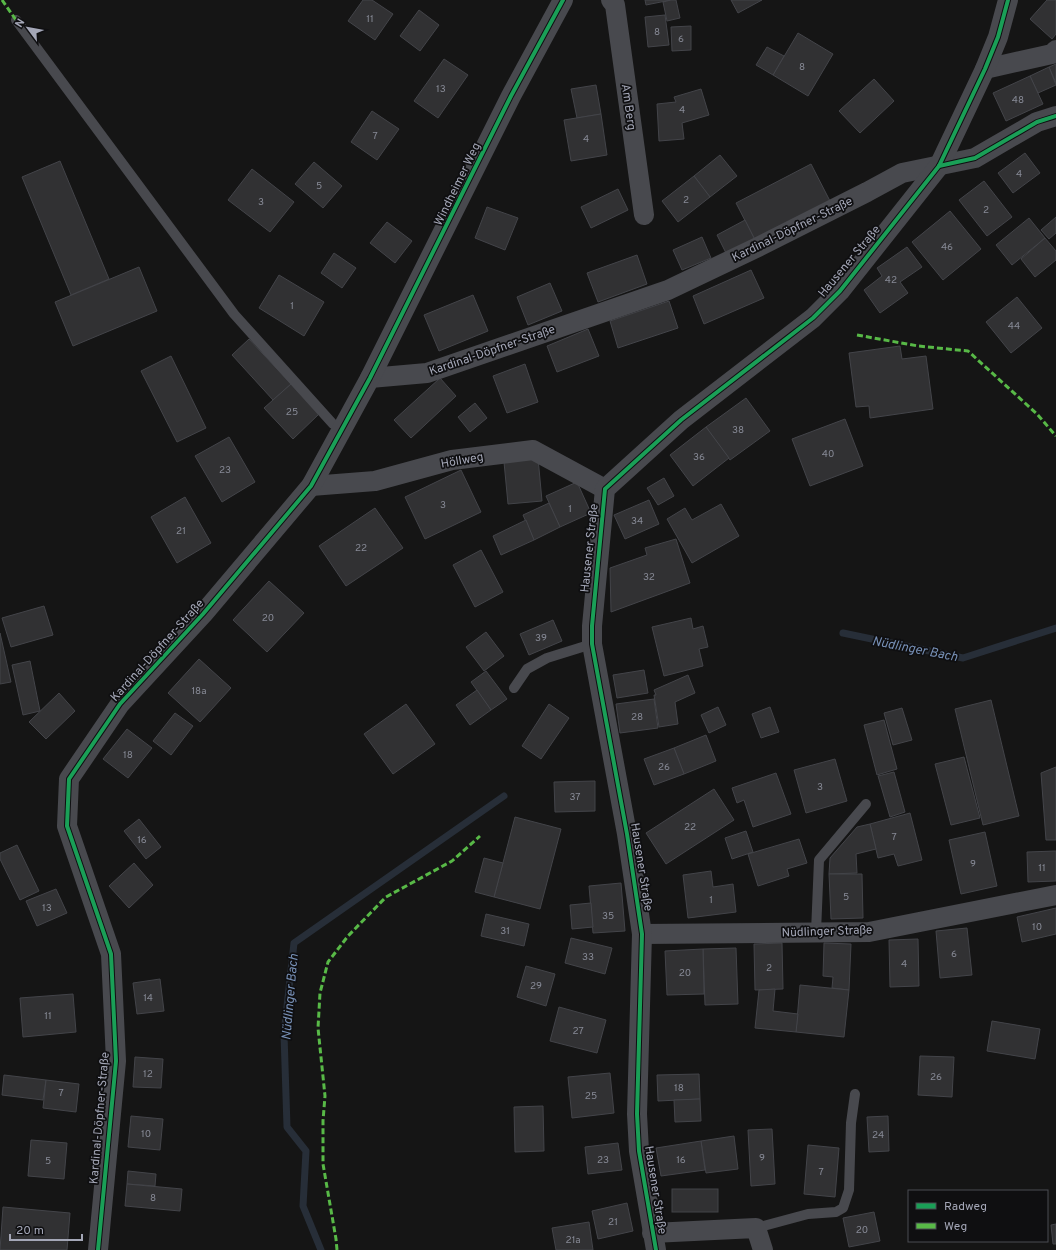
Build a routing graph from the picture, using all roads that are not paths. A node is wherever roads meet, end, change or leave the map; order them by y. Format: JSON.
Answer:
{"nodes":[{"id":1,"x":563,"y":0,"type":"edge"},
{"id":2,"x":611,"y":0,"type":"edge"},
{"id":3,"x":1008,"y":0,"type":"edge"},
{"id":4,"x":16,"y":20,"type":"dead end"},
{"id":5,"x":1056,"y":50,"type":"edge"},
{"id":6,"x":985,"y":69,"type":"junction"},
{"id":7,"x":1056,"y":116,"type":"edge"},
{"id":8,"x":939,"y":166,"type":"junction"},
{"id":9,"x":644,"y":215,"type":"dead end"},
{"id":10,"x":370,"y":378,"type":"junction"},
{"id":11,"x":342,"y":429,"type":"junction"},
{"id":12,"x":311,"y":486,"type":"junction"},
{"id":13,"x":605,"y":489,"type":"junction"},
{"id":14,"x":592,"y":644,"type":"junction"},
{"id":15,"x":514,"y":688,"type":"dead end"},
{"id":16,"x":866,"y":804,"type":"dead end"},
{"id":17,"x":1056,"y":895,"type":"edge"},
{"id":18,"x":816,"y":932,"type":"junction"},
{"id":19,"x":642,"y":934,"type":"junction"},
{"id":20,"x":855,"y":1094,"type":"dead end"},
{"id":21,"x":756,"y":1228,"type":"junction"},
{"id":22,"x":654,"y":1242,"type":"edge"},
{"id":23,"x":98,"y":1250,"type":"edge"},
{"id":24,"x":763,"y":1250,"type":"edge"}],
"edges":[{"from":1,"to":10,"type":"street","name":"Windheimer Weg"},
{"from":2,"to":9,"type":"street","name":"Am Berg"},
{"from":3,"to":6,"type":"street","name":"Hausener Straße"},
{"from":4,"to":11,"type":"lane"},
{"from":5,"to":6,"type":"street"},
{"from":6,"to":8,"type":"street","name":"Hausener Straße"},
{"from":7,"to":8,"type":"street","name":"Kardinal-Döpfner-Straße"},
{"from":8,"to":10,"type":"street","name":"Kardinal-Döpfner-Straße"},
{"from":8,"to":13,"type":"street","name":"Hausener Straße"},
{"from":10,"to":11,"type":"street","name":"Kardinal-Döpfner-Straße"},
{"from":11,"to":12,"type":"street","name":"Kardinal-Döpfner-Straße"},
{"from":12,"to":13,"type":"street","name":"Höllweg"},
{"from":12,"to":23,"type":"street","name":"Kardinal-Döpfner-Straße"},
{"from":13,"to":14,"type":"street","name":"Hausener Straße"},
{"from":14,"to":15,"type":"lane"},
{"from":14,"to":19,"type":"street","name":"Hausener Straße"},
{"from":16,"to":18,"type":"lane"},
{"from":17,"to":18,"type":"street","name":"Nüdlinger Straße"},
{"from":18,"to":19,"type":"street","name":"Nüdlinger Straße"},
{"from":19,"to":22,"type":"street","name":"Hausener Straße"},
{"from":20,"to":21,"type":"lane"},
{"from":21,"to":22,"type":"street"},
{"from":21,"to":24,"type":"street"}]}
